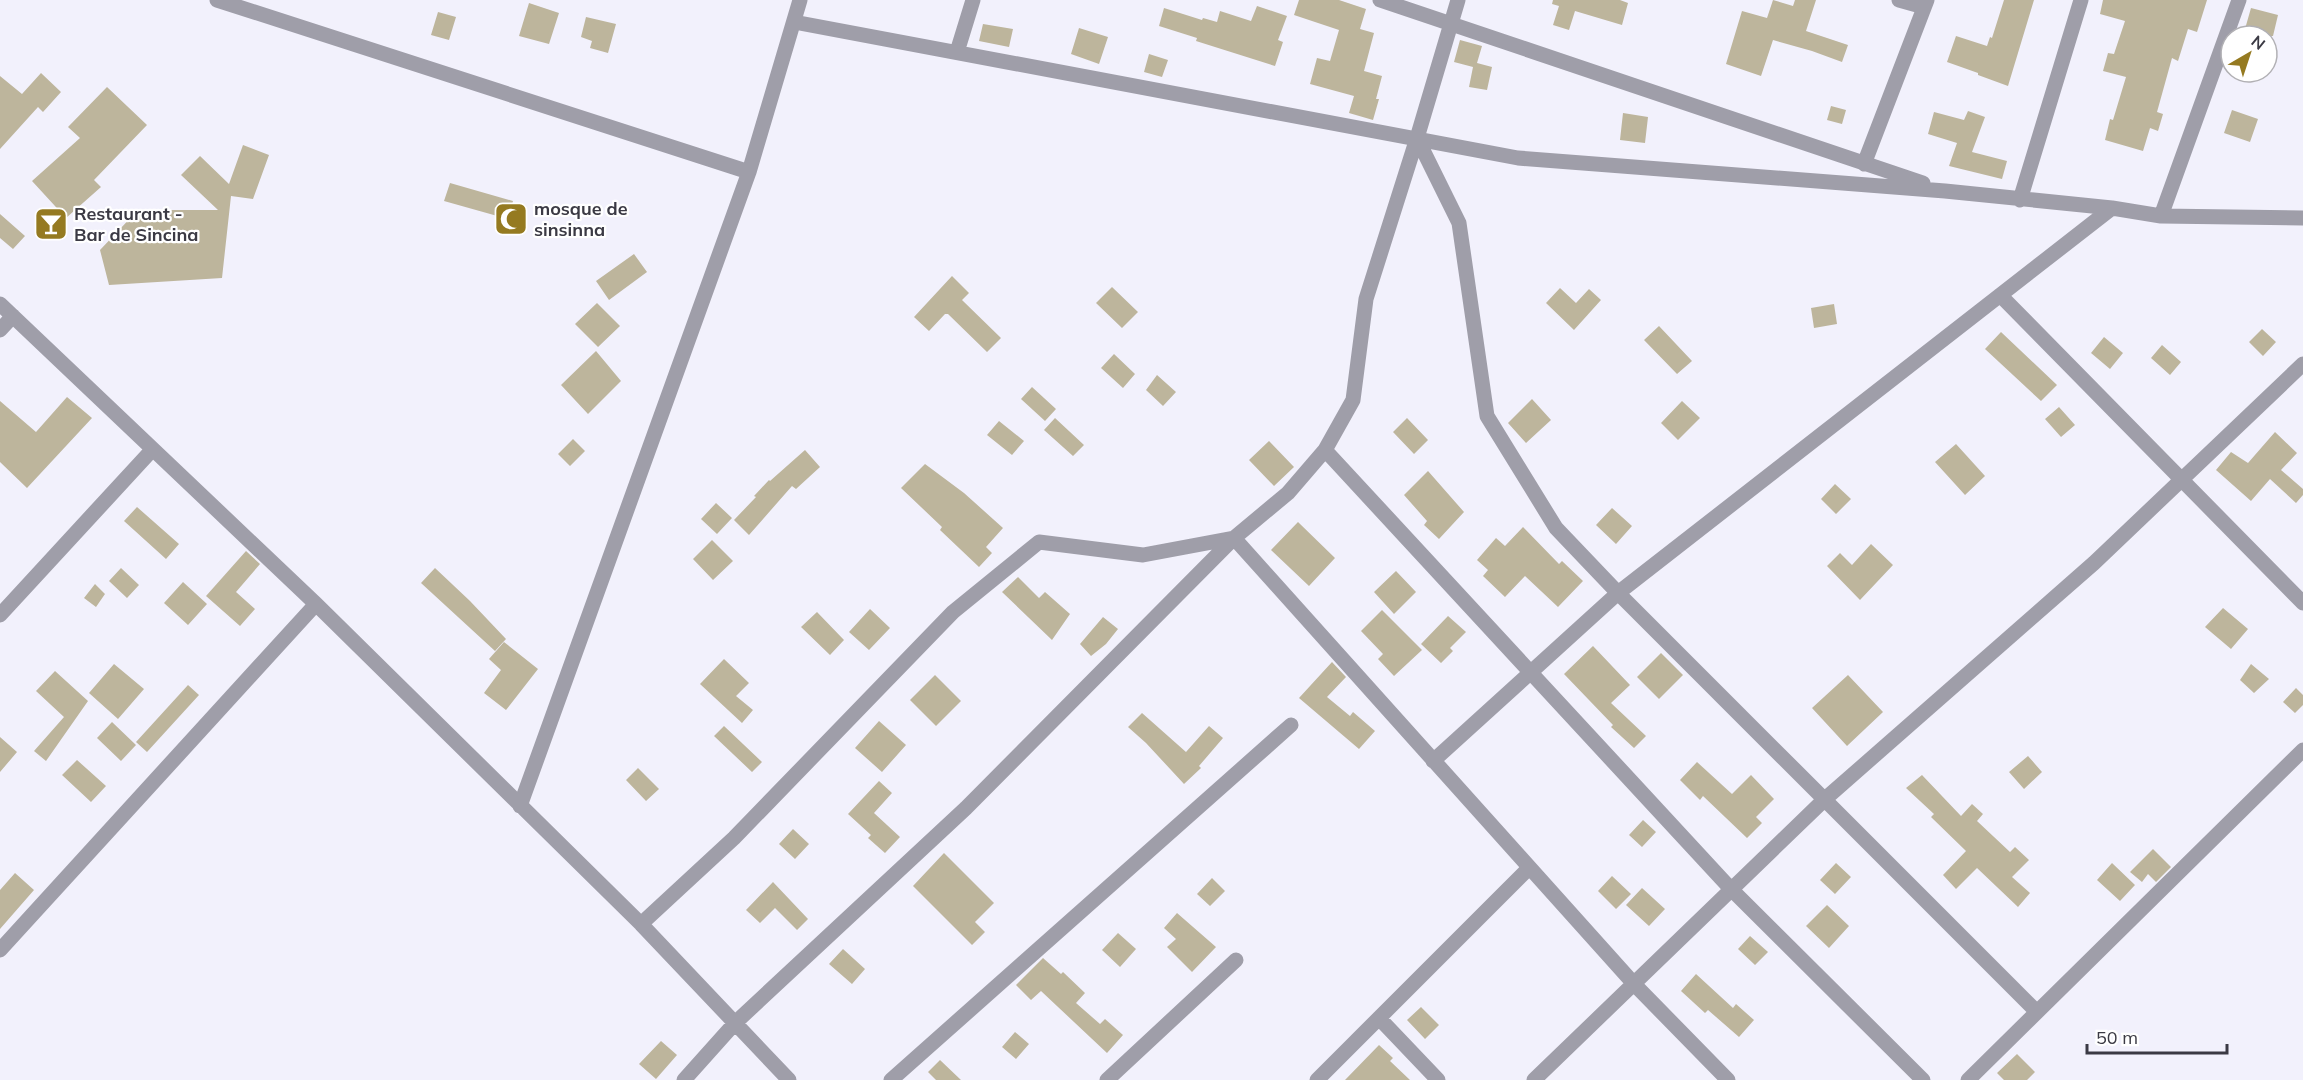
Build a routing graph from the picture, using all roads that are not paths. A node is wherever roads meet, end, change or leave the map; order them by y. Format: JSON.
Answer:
{"nodes":[{"id":1,"x":217,"y":0,"type":"edge"},
{"id":2,"x":800,"y":0,"type":"edge"},
{"id":3,"x":973,"y":0,"type":"edge"},
{"id":4,"x":1380,"y":0,"type":"edge"},
{"id":5,"x":1458,"y":0,"type":"edge"},
{"id":6,"x":1899,"y":0,"type":"edge"},
{"id":7,"x":2081,"y":0,"type":"edge"},
{"id":8,"x":2238,"y":0,"type":"edge"},
{"id":9,"x":1925,"y":4,"type":"edge"},
{"id":10,"x":794,"y":22,"type":"junction"},
{"id":11,"x":1451,"y":24,"type":"junction"},
{"id":12,"x":957,"y":52,"type":"junction"},
{"id":13,"x":1417,"y":138,"type":"junction"},
{"id":14,"x":1864,"y":164,"type":"junction"},
{"id":15,"x":749,"y":172,"type":"junction"},
{"id":16,"x":1945,"y":191,"type":"junction"},
{"id":17,"x":2020,"y":200,"type":"junction"},
{"id":18,"x":2112,"y":208,"type":"junction"},
{"id":19,"x":2161,"y":216,"type":"junction"},
{"id":20,"x":2303,"y":218,"type":"edge"},
{"id":21,"x":2000,"y":295,"type":"junction"},
{"id":22,"x":0,"y":304,"type":"edge"},
{"id":23,"x":13,"y":316,"type":"junction"},
{"id":24,"x":0,"y":330,"type":"edge"},
{"id":25,"x":2303,"y":364,"type":"edge"},
{"id":26,"x":152,"y":450,"type":"junction"},
{"id":27,"x":1325,"y":450,"type":"junction"},
{"id":28,"x":2181,"y":480,"type":"junction"},
{"id":29,"x":1234,"y":538,"type":"junction"},
{"id":30,"x":1618,"y":593,"type":"junction"},
{"id":31,"x":2303,"y":603,"type":"edge"},
{"id":32,"x":316,"y":604,"type":"junction"},
{"id":33,"x":0,"y":615,"type":"edge"},
{"id":34,"x":1531,"y":673,"type":"junction"},
{"id":35,"x":1291,"y":725,"type":"dead end"},
{"id":36,"x":2303,"y":750,"type":"edge"},
{"id":37,"x":1433,"y":760,"type":"junction"},
{"id":38,"x":1825,"y":799,"type":"junction"},
{"id":39,"x":520,"y":806,"type":"junction"},
{"id":40,"x":1529,"y":868,"type":"junction"},
{"id":41,"x":1730,"y":888,"type":"junction"},
{"id":42,"x":641,"y":924,"type":"junction"},
{"id":43,"x":0,"y":950,"type":"edge"},
{"id":44,"x":1236,"y":960,"type":"dead end"},
{"id":45,"x":1635,"y":985,"type":"junction"},
{"id":46,"x":2037,"y":1012,"type":"junction"},
{"id":47,"x":1379,"y":1018,"type":"junction"},
{"id":48,"x":735,"y":1023,"type":"junction"},
{"id":49,"x":684,"y":1080,"type":"edge"},
{"id":50,"x":789,"y":1080,"type":"edge"},
{"id":51,"x":891,"y":1080,"type":"edge"},
{"id":52,"x":1107,"y":1080,"type":"edge"},
{"id":53,"x":1317,"y":1080,"type":"edge"},
{"id":54,"x":1438,"y":1080,"type":"edge"},
{"id":55,"x":1534,"y":1080,"type":"edge"},
{"id":56,"x":1728,"y":1080,"type":"edge"},
{"id":57,"x":1923,"y":1080,"type":"edge"},
{"id":58,"x":1968,"y":1080,"type":"edge"}],
"edges":[{"from":1,"to":15,"type":"street"},
{"from":2,"to":10,"type":"street"},
{"from":3,"to":12,"type":"street"},
{"from":4,"to":11,"type":"street"},
{"from":5,"to":11,"type":"street"},
{"from":6,"to":9,"type":"street"},
{"from":7,"to":17,"type":"street"},
{"from":8,"to":19,"type":"street"},
{"from":9,"to":14,"type":"street"},
{"from":10,"to":12,"type":"street"},
{"from":10,"to":15,"type":"street"},
{"from":11,"to":13,"type":"street"},
{"from":11,"to":14,"type":"street"},
{"from":12,"to":13,"type":"street"},
{"from":13,"to":16,"type":"street"},
{"from":13,"to":27,"type":"street"},
{"from":13,"to":30,"type":"street"},
{"from":14,"to":16,"type":"street"},
{"from":15,"to":39,"type":"street"},
{"from":16,"to":17,"type":"street"},
{"from":17,"to":18,"type":"street"},
{"from":18,"to":19,"type":"street"},
{"from":18,"to":21,"type":"street"},
{"from":19,"to":20,"type":"street"},
{"from":21,"to":28,"type":"street"},
{"from":21,"to":30,"type":"street"},
{"from":22,"to":23,"type":"street"},
{"from":23,"to":24,"type":"street"},
{"from":23,"to":26,"type":"street"},
{"from":25,"to":28,"type":"street"},
{"from":26,"to":32,"type":"street"},
{"from":26,"to":33,"type":"street"},
{"from":27,"to":29,"type":"street"},
{"from":27,"to":34,"type":"street"},
{"from":28,"to":31,"type":"street"},
{"from":28,"to":38,"type":"street"},
{"from":29,"to":37,"type":"street"},
{"from":29,"to":42,"type":"street"},
{"from":29,"to":48,"type":"street"},
{"from":30,"to":34,"type":"street"},
{"from":30,"to":38,"type":"street"},
{"from":32,"to":39,"type":"street"},
{"from":32,"to":43,"type":"street"},
{"from":34,"to":37,"type":"street"},
{"from":34,"to":41,"type":"street"},
{"from":35,"to":51,"type":"street"},
{"from":36,"to":46,"type":"street"},
{"from":37,"to":40,"type":"street"},
{"from":38,"to":41,"type":"street"},
{"from":38,"to":46,"type":"street"},
{"from":39,"to":42,"type":"street"},
{"from":40,"to":45,"type":"street"},
{"from":40,"to":47,"type":"street"},
{"from":41,"to":45,"type":"street"},
{"from":41,"to":57,"type":"street"},
{"from":42,"to":48,"type":"street"},
{"from":44,"to":52,"type":"street"},
{"from":45,"to":55,"type":"street"},
{"from":45,"to":56,"type":"street"},
{"from":46,"to":58,"type":"street"},
{"from":47,"to":53,"type":"street"},
{"from":47,"to":54,"type":"street"},
{"from":48,"to":49,"type":"street"},
{"from":48,"to":50,"type":"street"}]}
